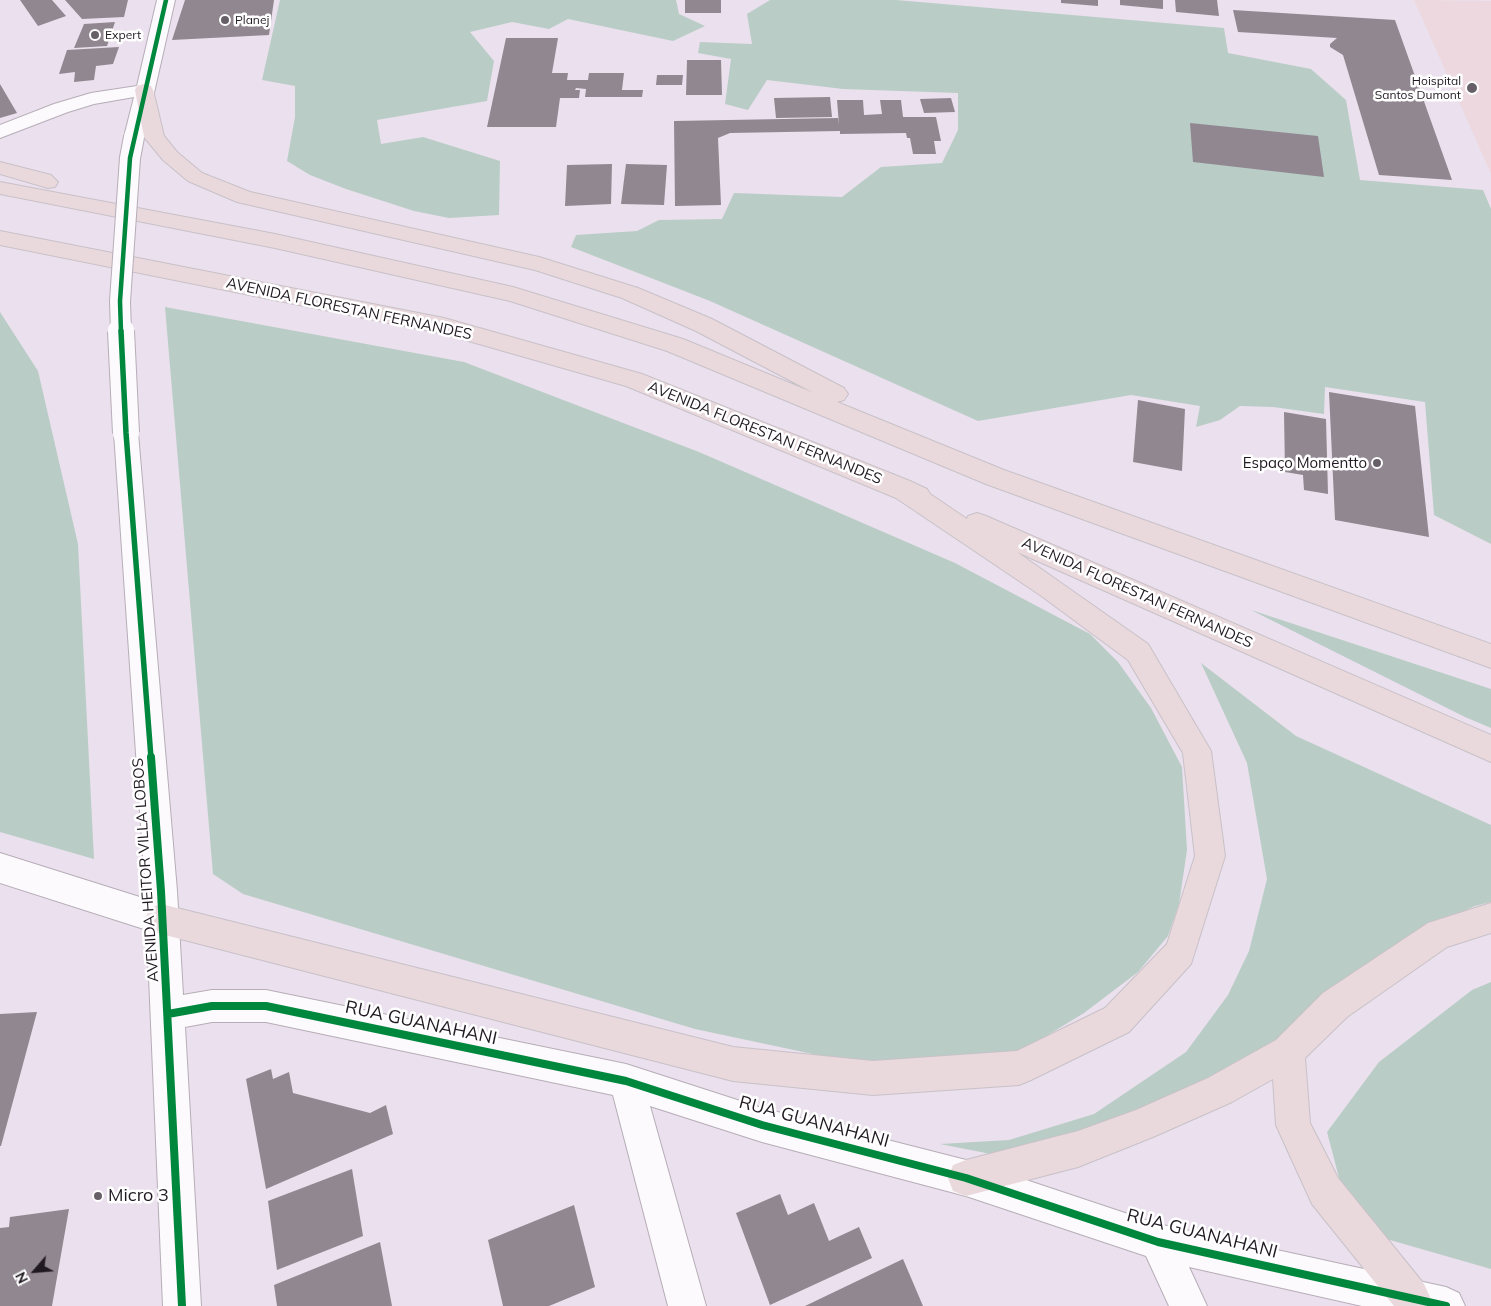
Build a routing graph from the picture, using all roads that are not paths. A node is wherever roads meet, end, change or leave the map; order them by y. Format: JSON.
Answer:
{"nodes":[{"id":1,"x":166,"y":0,"type":"edge"},
{"id":2,"x":144,"y":90,"type":"junction"},
{"id":3,"x":0,"y":132,"type":"edge"},
{"id":4,"x":0,"y":168,"type":"edge"},
{"id":5,"x":0,"y":188,"type":"edge"},
{"id":6,"x":78,"y":203,"type":"junction"},
{"id":7,"x":0,"y":238,"type":"edge"},
{"id":8,"x":995,"y":477,"type":"junction"},
{"id":9,"x":901,"y":488,"type":"junction"},
{"id":10,"x":1491,"y":656,"type":"edge"},
{"id":11,"x":1491,"y":749,"type":"edge"},
{"id":12,"x":0,"y":868,"type":"edge"},
{"id":13,"x":1491,"y":918,"type":"edge"},
{"id":14,"x":161,"y":919,"type":"junction"},
{"id":15,"x":168,"y":1014,"type":"junction"},
{"id":16,"x":1288,"y":1052,"type":"junction"},
{"id":17,"x":626,"y":1081,"type":"junction"},
{"id":18,"x":966,"y":1178,"type":"junction"},
{"id":19,"x":1158,"y":1242,"type":"junction"},
{"id":20,"x":1411,"y":1297,"type":"junction"},
{"id":21,"x":182,"y":1306,"type":"edge"},
{"id":22,"x":687,"y":1306,"type":"edge"},
{"id":23,"x":1188,"y":1306,"type":"edge"},
{"id":24,"x":1446,"y":1306,"type":"edge"}],
"edges":[{"from":1,"to":2,"type":"street"},
{"from":2,"to":3,"type":"street"},
{"from":2,"to":8,"type":"highway"},
{"from":2,"to":14,"type":"street","name":"AVENIDA HEITOR VILLA LOBOS","bridge":true},
{"from":4,"to":6,"type":"highway"},
{"from":5,"to":6,"type":"highway"},
{"from":6,"to":8,"type":"highway"},
{"from":7,"to":9,"type":"highway","name":"AVENIDA FLORESTAN FERNANDES"},
{"from":8,"to":10,"type":"highway"},
{"from":9,"to":11,"type":"highway","name":"AVENIDA FLORESTAN FERNANDES"},
{"from":9,"to":14,"type":"highway"},
{"from":12,"to":14,"type":"street"},
{"from":13,"to":16,"type":"highway"},
{"from":14,"to":15,"type":"street","name":"AVENIDA HEITOR VILLA LOBOS"},
{"from":15,"to":17,"type":"street","name":"RUA GUANAHANI"},
{"from":15,"to":21,"type":"street","name":"AVENIDA HEITOR VILLA LOBOS"},
{"from":16,"to":18,"type":"highway"},
{"from":16,"to":20,"type":"highway"},
{"from":17,"to":18,"type":"street","name":"RUA GUANAHANI"},
{"from":17,"to":22,"type":"street"},
{"from":18,"to":19,"type":"street","name":"RUA GUANAHANI"},
{"from":19,"to":20,"type":"street","name":"RUA GUANAHANI"},
{"from":19,"to":23,"type":"street"},
{"from":20,"to":24,"type":"street","name":"RUA GUANAHANI"}]}
